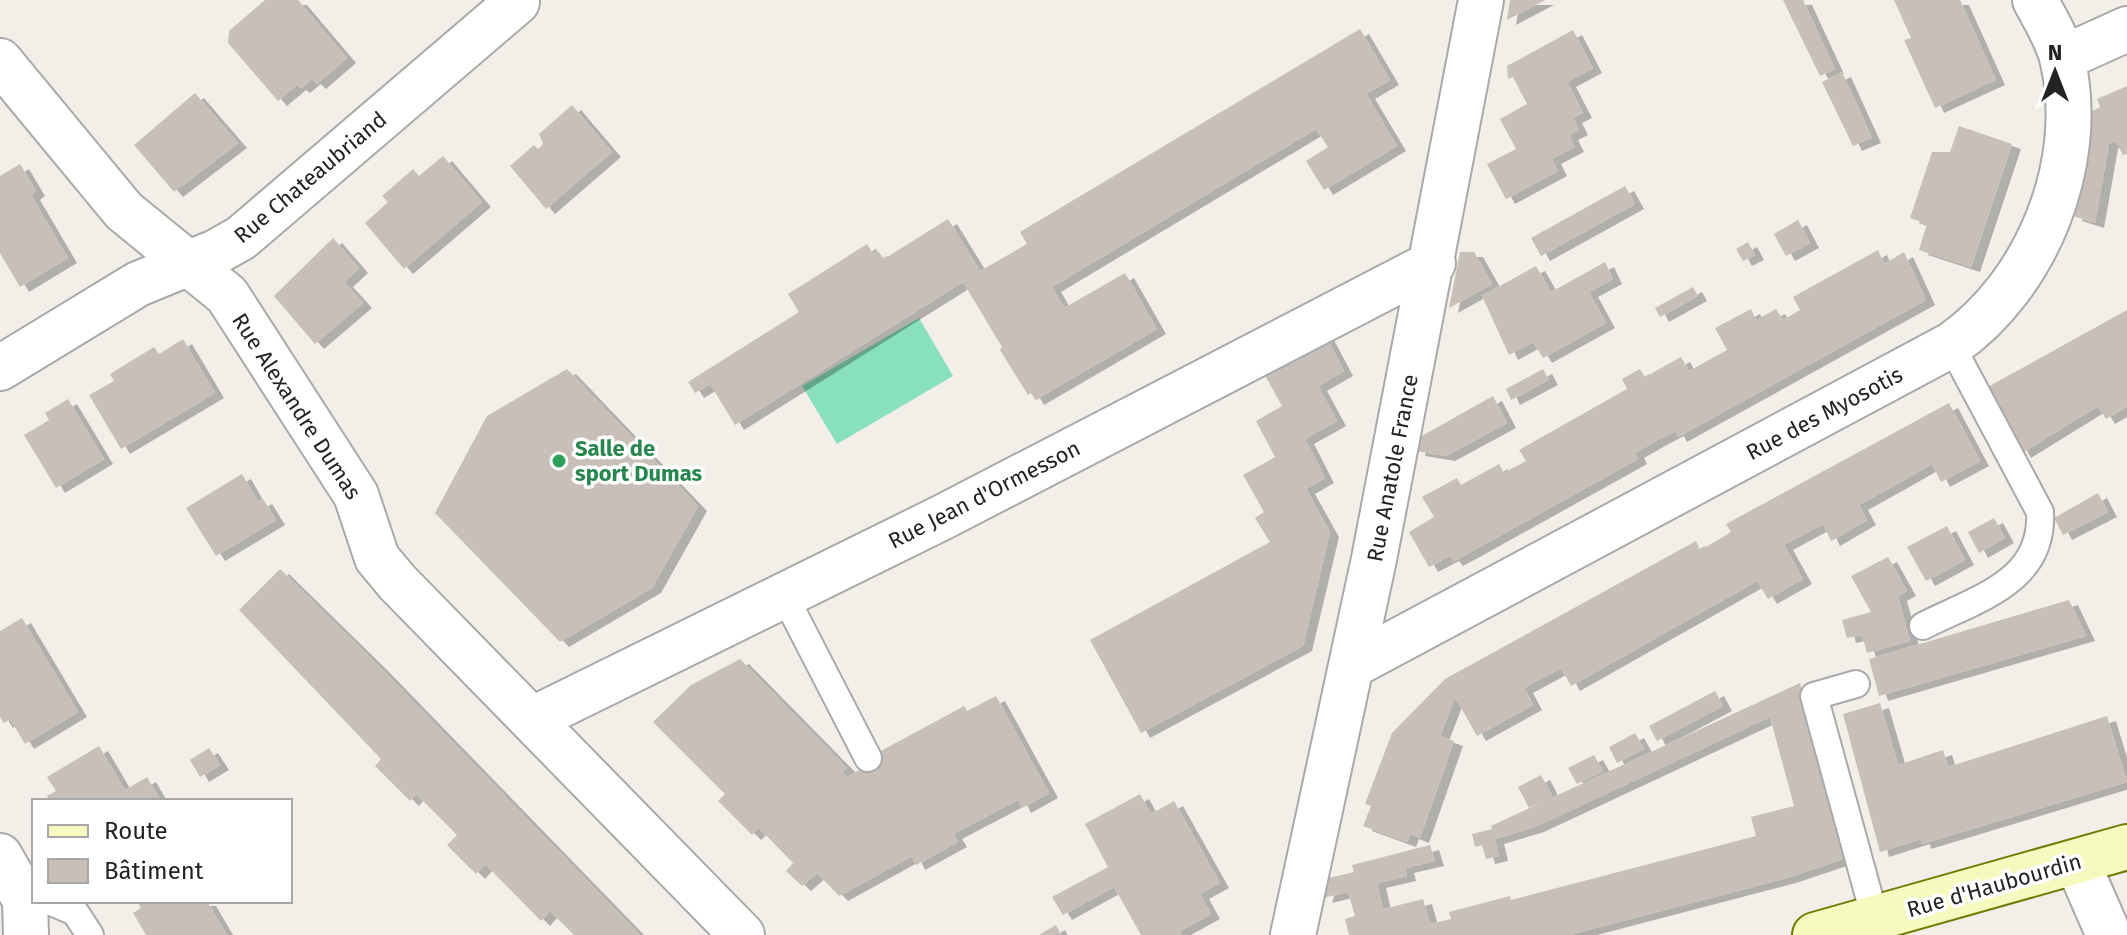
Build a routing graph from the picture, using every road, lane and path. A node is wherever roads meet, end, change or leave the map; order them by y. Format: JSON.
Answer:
{"nodes":[{"id":1,"x":1481,"y":0,"type":"edge"},
{"id":2,"x":2035,"y":0,"type":"edge"},
{"id":3,"x":517,"y":2,"type":"dead end"},
{"id":4,"x":2127,"y":29,"type":"edge"},
{"id":5,"x":2063,"y":58,"type":"junction"},
{"id":6,"x":0,"y":61,"type":"edge"},
{"id":7,"x":188,"y":263,"type":"junction"},
{"id":8,"x":1433,"y":263,"type":"junction"},
{"id":9,"x":1951,"y":345,"type":"junction"},
{"id":10,"x":0,"y":368,"type":"edge"},
{"id":11,"x":784,"y":595,"type":"junction"},
{"id":12,"x":1923,"y":626,"type":"dead end"},
{"id":13,"x":1353,"y":665,"type":"junction"},
{"id":14,"x":1856,"y":684,"type":"dead end"},
{"id":15,"x":533,"y":719,"type":"junction"},
{"id":16,"x":868,"y":758,"type":"dead end"},
{"id":17,"x":2127,"y":847,"type":"edge"},
{"id":18,"x":2077,"y":862,"type":"junction"},
{"id":19,"x":26,"y":885,"type":"edge"},
{"id":20,"x":59,"y":903,"type":"edge"},
{"id":21,"x":1875,"y":918,"type":"junction"},
{"id":22,"x":26,"y":935,"type":"edge"},
{"id":23,"x":90,"y":935,"type":"edge"},
{"id":24,"x":742,"y":935,"type":"edge"},
{"id":25,"x":1293,"y":935,"type":"edge"},
{"id":26,"x":1815,"y":935,"type":"edge"},
{"id":27,"x":2109,"y":935,"type":"edge"}],
"edges":[{"from":1,"to":8,"type":"street","name":"Rue Anatole France"},
{"from":2,"to":5,"type":"street","name":"Rue des Myosotis"},
{"from":3,"to":7,"type":"street","name":"Rue Chateaubriand"},
{"from":4,"to":5,"type":"street"},
{"from":5,"to":9,"type":"street","name":"Rue des Myosotis"},
{"from":6,"to":7,"type":"street","name":"Rue Alexandre Dumas"},
{"from":7,"to":10,"type":"street","name":"Rue Chateaubriand"},
{"from":7,"to":15,"type":"street","name":"Rue Alexandre Dumas"},
{"from":8,"to":11,"type":"street","name":"Rue Jean d'Ormesson"},
{"from":8,"to":13,"type":"street","name":"Rue Anatole France"},
{"from":9,"to":12,"type":"lane"},
{"from":9,"to":13,"type":"street","name":"Rue des Myosotis"},
{"from":11,"to":15,"type":"street","name":"Rue Jean d'Ormesson"},
{"from":11,"to":16,"type":"lane"},
{"from":13,"to":25,"type":"street","name":"Rue Anatole France"},
{"from":14,"to":21,"type":"lane"},
{"from":15,"to":24,"type":"street","name":"Rue Alexandre Dumas"},
{"from":17,"to":18,"type":"main road","name":"Rue d'Haubourdin"},
{"from":18,"to":21,"type":"main road","name":"Rue d'Haubourdin"},
{"from":18,"to":27,"type":"street"},
{"from":19,"to":22,"type":"street"},
{"from":20,"to":23,"type":"lane"},
{"from":21,"to":26,"type":"main road","name":"Rue d'Haubourdin"}]}
